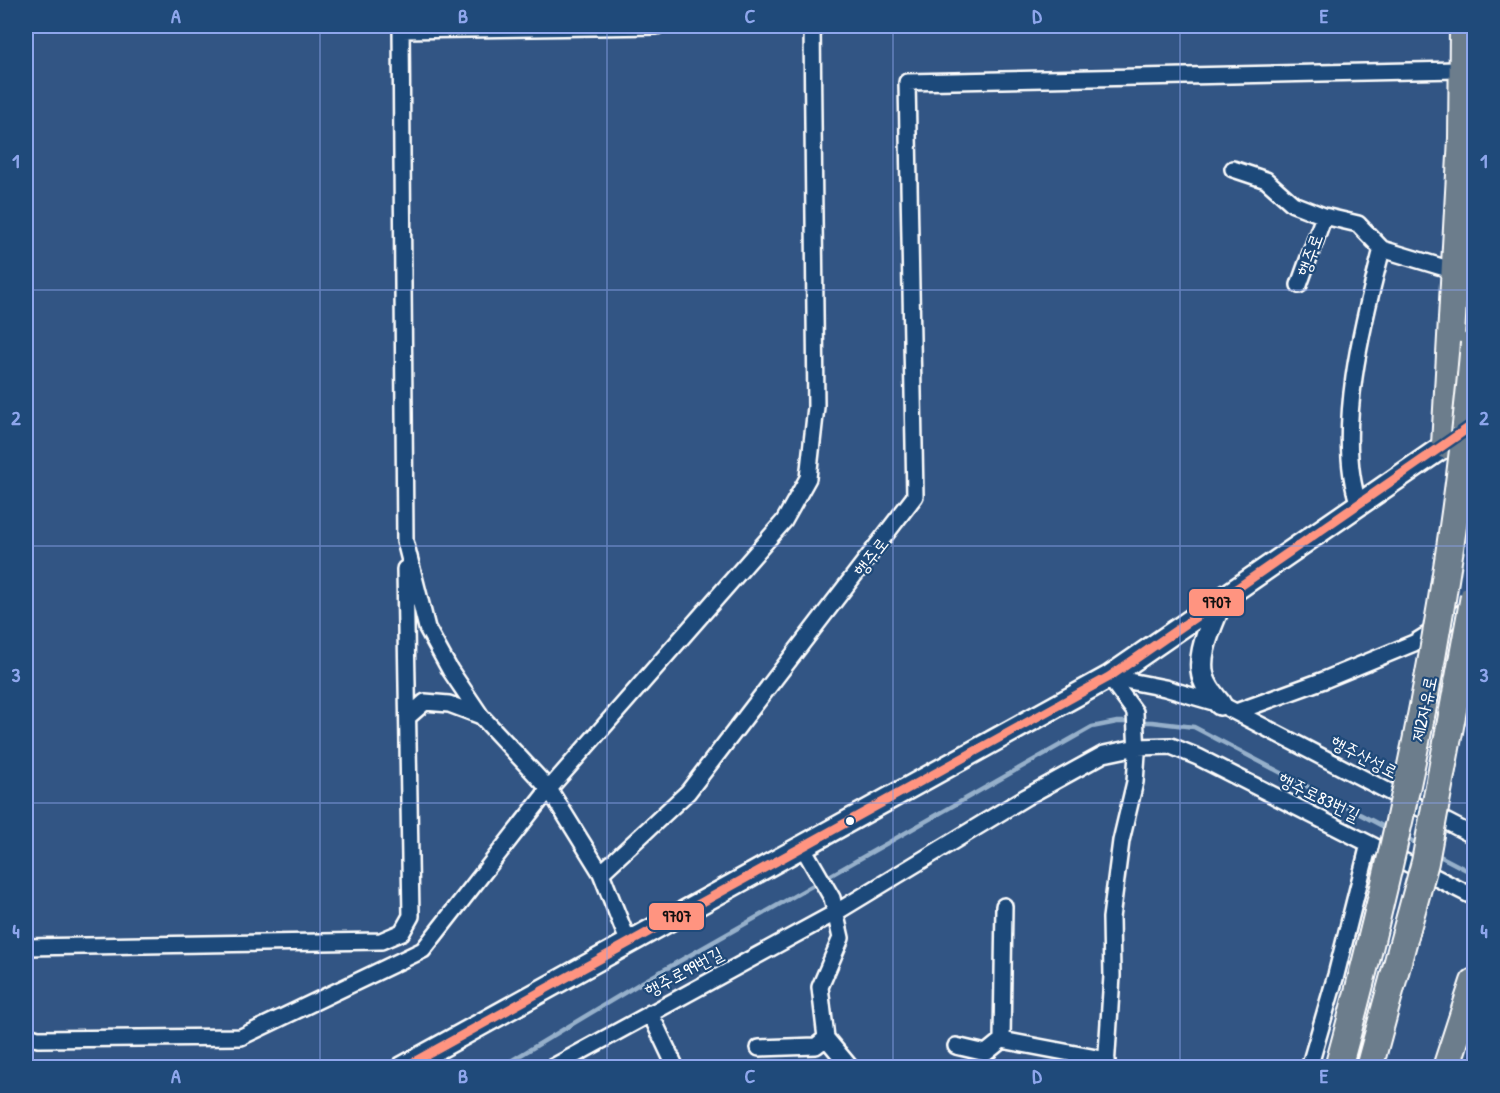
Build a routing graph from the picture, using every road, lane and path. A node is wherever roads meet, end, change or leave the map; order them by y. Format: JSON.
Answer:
{"nodes":[{"id":1,"x":657,"y":26,"type":"edge"},
{"id":2,"x":812,"y":26,"type":"edge"},
{"id":3,"x":1462,"y":26,"type":"edge"},
{"id":4,"x":402,"y":28,"type":"edge"},
{"id":5,"x":1457,"y":70,"type":"dead end"},
{"id":6,"x":1233,"y":169,"type":"dead end"},
{"id":7,"x":1324,"y":216,"type":"junction"},
{"id":8,"x":1382,"y":249,"type":"junction"},
{"id":9,"x":1445,"y":268,"type":"dead end"},
{"id":10,"x":1299,"y":285,"type":"dead end"},
{"id":11,"x":1474,"y":343,"type":"edge"},
{"id":12,"x":1474,"y":424,"type":"edge"},
{"id":13,"x":1445,"y":445,"type":"junction"},
{"id":14,"x":1359,"y":505,"type":"junction"},
{"id":15,"x":405,"y":541,"type":"junction"},
{"id":16,"x":1474,"y":596,"type":"edge"},
{"id":17,"x":1221,"y":601,"type":"junction"},
{"id":18,"x":1474,"y":605,"type":"edge"},
{"id":19,"x":1109,"y":677,"type":"junction"},
{"id":20,"x":1228,"y":708,"type":"junction"},
{"id":21,"x":481,"y":716,"type":"junction"},
{"id":22,"x":408,"y":717,"type":"junction"},
{"id":23,"x":1137,"y":747,"type":"junction"},
{"id":24,"x":549,"y":789,"type":"junction"},
{"id":25,"x":1474,"y":836,"type":"edge"},
{"id":26,"x":1369,"y":844,"type":"junction"},
{"id":27,"x":807,"y":853,"type":"junction"},
{"id":28,"x":601,"y":873,"type":"junction"},
{"id":29,"x":1474,"y":897,"type":"edge"},
{"id":30,"x":834,"y":905,"type":"junction"},
{"id":31,"x":1004,"y":906,"type":"dead end"},
{"id":32,"x":628,"y":940,"type":"junction"},
{"id":33,"x":26,"y":947,"type":"edge"},
{"id":34,"x":1474,"y":982,"type":"edge"},
{"id":35,"x":650,"y":1013,"type":"junction"},
{"id":36,"x":26,"y":1035,"type":"edge"},
{"id":37,"x":826,"y":1038,"type":"junction"},
{"id":38,"x":1002,"y":1041,"type":"junction"},
{"id":39,"x":956,"y":1046,"type":"dead end"},
{"id":40,"x":759,"y":1048,"type":"dead end"},
{"id":41,"x":1106,"y":1064,"type":"edge"},
{"id":42,"x":402,"y":1068,"type":"edge"},
{"id":43,"x":551,"y":1068,"type":"edge"},
{"id":44,"x":676,"y":1068,"type":"edge"},
{"id":45,"x":851,"y":1068,"type":"edge"},
{"id":46,"x":1310,"y":1068,"type":"edge"},
{"id":47,"x":1338,"y":1068,"type":"edge"},
{"id":48,"x":1369,"y":1068,"type":"edge"},
{"id":49,"x":1446,"y":1068,"type":"edge"}],
"edges":[{"from":1,"to":4,"type":"street"},
{"from":2,"to":24,"type":"street"},
{"from":3,"to":13,"type":"highway"},
{"from":4,"to":15,"type":"street"},
{"from":5,"to":28,"type":"street","name":"행주로"},
{"from":6,"to":7,"type":"street"},
{"from":7,"to":8,"type":"street","name":"행주로"},
{"from":7,"to":10,"type":"street","name":"행주로"},
{"from":8,"to":9,"type":"street","name":"행주로"},
{"from":8,"to":14,"type":"street"},
{"from":11,"to":47,"type":"highway","name":"제2자유로","bridge":true},
{"from":12,"to":13,"type":"main road"},
{"from":13,"to":14,"type":"main road"},
{"from":14,"to":17,"type":"main road"},
{"from":15,"to":21,"type":"street"},
{"from":15,"to":22,"type":"street"},
{"from":16,"to":48,"type":"highway","name":"제2자유로","bridge":true},
{"from":17,"to":19,"type":"main road"},
{"from":17,"to":20,"type":"main road"},
{"from":18,"to":20,"type":"street"},
{"from":19,"to":20,"type":"street","name":"행주산성로"},
{"from":19,"to":23,"type":"street"},
{"from":19,"to":27,"type":"main road"},
{"from":20,"to":25,"type":"street","name":"행주산성로"},
{"from":21,"to":22,"type":"street"},
{"from":21,"to":24,"type":"street"},
{"from":22,"to":33,"type":"street"},
{"from":23,"to":26,"type":"street","name":"행주로83번길"},
{"from":23,"to":30,"type":"street","name":"행주로83번길"},
{"from":23,"to":41,"type":"street"},
{"from":24,"to":28,"type":"street"},
{"from":24,"to":36,"type":"street"},
{"from":26,"to":29,"type":"street"},
{"from":26,"to":46,"type":"street","name":"행주로83번길"},
{"from":27,"to":30,"type":"street"},
{"from":27,"to":32,"type":"main road"},
{"from":28,"to":32,"type":"street"},
{"from":30,"to":35,"type":"street","name":"행주로99번길"},
{"from":30,"to":37,"type":"street"},
{"from":31,"to":38,"type":"street"},
{"from":32,"to":42,"type":"main road"},
{"from":34,"to":49,"type":"highway"},
{"from":35,"to":43,"type":"street","name":"행주로99번길"},
{"from":35,"to":44,"type":"street"},
{"from":37,"to":40,"type":"street"},
{"from":37,"to":45,"type":"street"},
{"from":38,"to":39,"type":"street"},
{"from":38,"to":41,"type":"street"}]}
